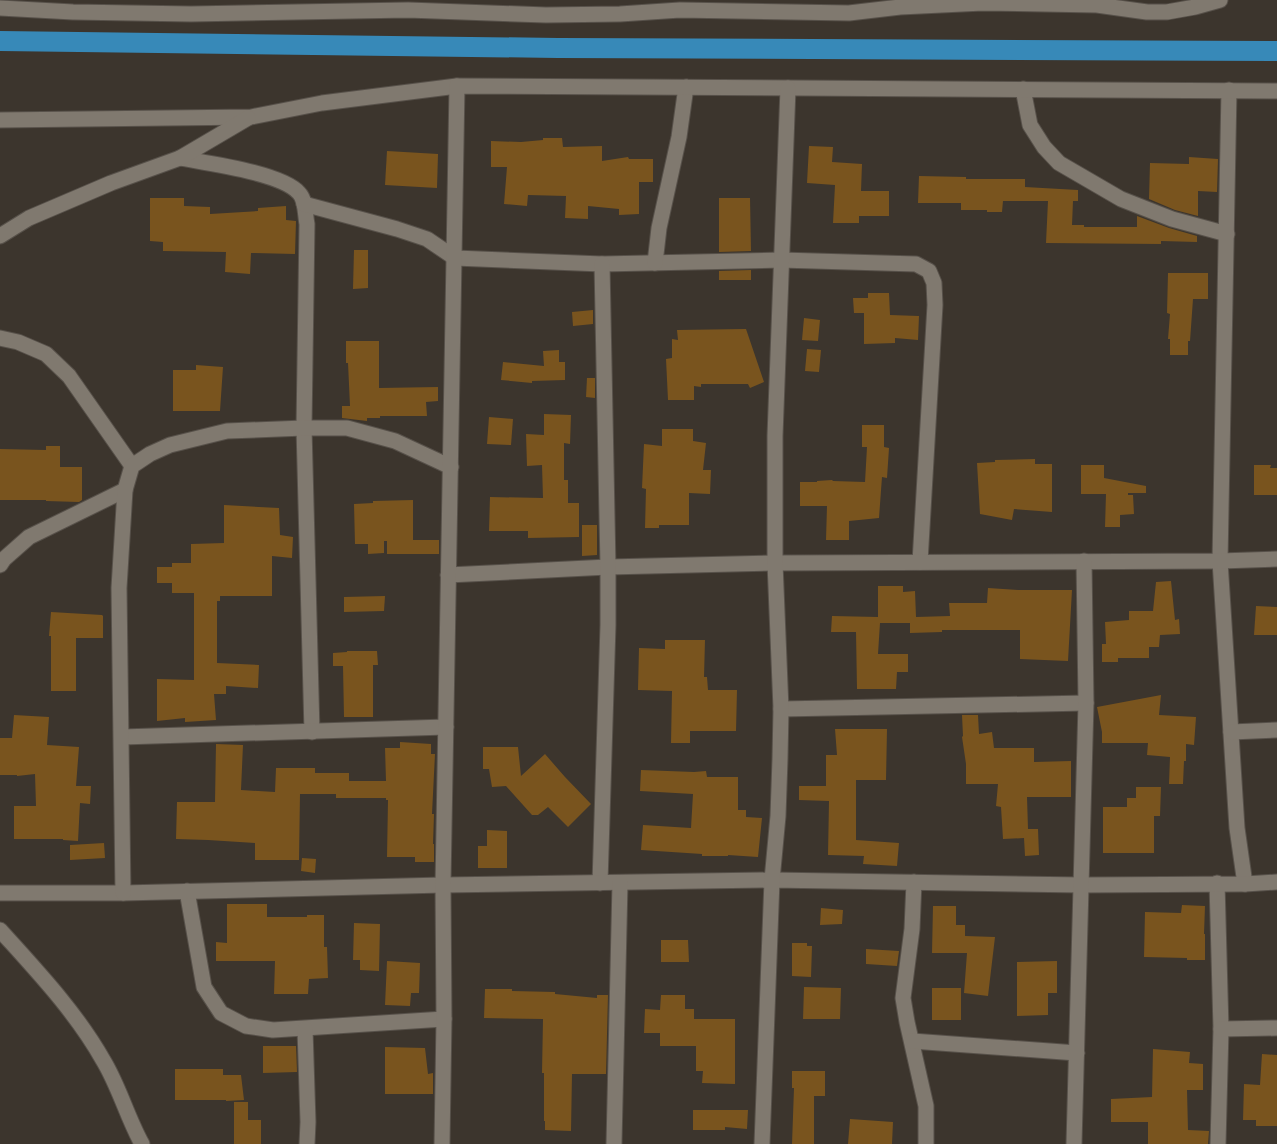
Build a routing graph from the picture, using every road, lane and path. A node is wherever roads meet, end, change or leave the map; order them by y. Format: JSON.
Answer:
{"nodes":[{"id":1,"x":1220,"y":0,"type":"edge"},
{"id":2,"x":0,"y":8,"type":"edge"},
{"id":3,"x":457,"y":86,"type":"junction"},
{"id":4,"x":686,"y":87,"type":"junction"},
{"id":5,"x":788,"y":88,"type":"junction"},
{"id":6,"x":1023,"y":89,"type":"junction"},
{"id":7,"x":1229,"y":90,"type":"junction"},
{"id":8,"x":1277,"y":91,"type":"edge"},
{"id":9,"x":251,"y":117,"type":"junction"},
{"id":10,"x":0,"y":120,"type":"edge"},
{"id":11,"x":180,"y":158,"type":"junction"},
{"id":12,"x":304,"y":204,"type":"junction"},
{"id":13,"x":1227,"y":234,"type":"junction"},
{"id":14,"x":0,"y":236,"type":"edge"},
{"id":15,"x":455,"y":258,"type":"junction"},
{"id":16,"x":781,"y":260,"type":"junction"},
{"id":17,"x":655,"y":263,"type":"junction"},
{"id":18,"x":602,"y":264,"type":"junction"},
{"id":19,"x":0,"y":339,"type":"edge"},
{"id":20,"x":304,"y":428,"type":"junction"},
{"id":21,"x":132,"y":466,"type":"junction"},
{"id":22,"x":451,"y":467,"type":"junction"},
{"id":23,"x":125,"y":490,"type":"junction"},
{"id":24,"x":1277,"y":559,"type":"edge"},
{"id":25,"x":1084,"y":561,"type":"junction"},
{"id":26,"x":1220,"y":561,"type":"junction"},
{"id":27,"x":920,"y":562,"type":"junction"},
{"id":28,"x":775,"y":563,"type":"junction"},
{"id":29,"x":0,"y":565,"type":"edge"},
{"id":30,"x":608,"y":567,"type":"junction"},
{"id":31,"x":448,"y":576,"type":"junction"},
{"id":32,"x":1086,"y":703,"type":"junction"},
{"id":33,"x":781,"y":709,"type":"junction"},
{"id":34,"x":446,"y":727,"type":"junction"},
{"id":35,"x":1277,"y":730,"type":"edge"},
{"id":36,"x":312,"y":732,"type":"junction"},
{"id":37,"x":1231,"y":732,"type":"junction"},
{"id":38,"x":122,"y":737,"type":"junction"},
{"id":39,"x":772,"y":880,"type":"junction"},
{"id":40,"x":914,"y":882,"type":"junction"},
{"id":41,"x":1277,"y":882,"type":"edge"},
{"id":42,"x":600,"y":883,"type":"junction"},
{"id":43,"x":620,"y":883,"type":"junction"},
{"id":44,"x":1217,"y":883,"type":"junction"},
{"id":45,"x":1245,"y":884,"type":"junction"},
{"id":46,"x":443,"y":885,"type":"junction"},
{"id":47,"x":1082,"y":885,"type":"junction"},
{"id":48,"x":187,"y":891,"type":"junction"},
{"id":49,"x":0,"y":892,"type":"edge"},
{"id":50,"x":123,"y":893,"type":"junction"},
{"id":51,"x":0,"y":930,"type":"edge"},
{"id":52,"x":444,"y":1019,"type":"junction"},
{"id":53,"x":1277,"y":1028,"type":"edge"},
{"id":54,"x":305,"y":1029,"type":"junction"},
{"id":55,"x":1221,"y":1029,"type":"junction"},
{"id":56,"x":912,"y":1041,"type":"junction"},
{"id":57,"x":1077,"y":1053,"type":"junction"},
{"id":58,"x":142,"y":1144,"type":"edge"},
{"id":59,"x":307,"y":1144,"type":"edge"},
{"id":60,"x":442,"y":1144,"type":"edge"},
{"id":61,"x":614,"y":1144,"type":"edge"},
{"id":62,"x":762,"y":1144,"type":"edge"},
{"id":63,"x":926,"y":1144,"type":"edge"},
{"id":64,"x":1074,"y":1144,"type":"edge"},
{"id":65,"x":1218,"y":1144,"type":"edge"}],
"edges":[{"from":1,"to":2,"type":"street"},
{"from":3,"to":4,"type":"street"},
{"from":3,"to":9,"type":"street"},
{"from":3,"to":15,"type":"street"},
{"from":4,"to":5,"type":"street"},
{"from":4,"to":17,"type":"street"},
{"from":5,"to":6,"type":"street"},
{"from":5,"to":16,"type":"street"},
{"from":6,"to":7,"type":"street"},
{"from":6,"to":13,"type":"street"},
{"from":7,"to":8,"type":"street"},
{"from":7,"to":13,"type":"street"},
{"from":9,"to":10,"type":"street"},
{"from":9,"to":11,"type":"street"},
{"from":11,"to":12,"type":"street"},
{"from":11,"to":14,"type":"street"},
{"from":12,"to":15,"type":"street"},
{"from":12,"to":20,"type":"street"},
{"from":13,"to":26,"type":"street"},
{"from":15,"to":18,"type":"street"},
{"from":15,"to":22,"type":"street"},
{"from":16,"to":17,"type":"street"},
{"from":16,"to":27,"type":"street"},
{"from":16,"to":28,"type":"street"},
{"from":17,"to":18,"type":"street"},
{"from":18,"to":30,"type":"street"},
{"from":19,"to":21,"type":"street"},
{"from":20,"to":21,"type":"street"},
{"from":20,"to":22,"type":"street"},
{"from":20,"to":36,"type":"street"},
{"from":21,"to":23,"type":"street"},
{"from":22,"to":31,"type":"street"},
{"from":23,"to":29,"type":"street"},
{"from":23,"to":38,"type":"street"},
{"from":24,"to":26,"type":"street"},
{"from":25,"to":26,"type":"street"},
{"from":25,"to":27,"type":"street"},
{"from":25,"to":32,"type":"street"},
{"from":26,"to":37,"type":"street"},
{"from":27,"to":28,"type":"street"},
{"from":28,"to":30,"type":"street"},
{"from":28,"to":33,"type":"street"},
{"from":30,"to":31,"type":"street"},
{"from":30,"to":42,"type":"street"},
{"from":31,"to":34,"type":"street"},
{"from":32,"to":33,"type":"street"},
{"from":32,"to":47,"type":"street"},
{"from":33,"to":39,"type":"street"},
{"from":34,"to":36,"type":"street"},
{"from":34,"to":46,"type":"street"},
{"from":35,"to":37,"type":"street"},
{"from":36,"to":38,"type":"street"},
{"from":37,"to":45,"type":"street"},
{"from":38,"to":50,"type":"street"},
{"from":39,"to":40,"type":"street"},
{"from":39,"to":43,"type":"street"},
{"from":39,"to":62,"type":"street"},
{"from":40,"to":47,"type":"street"},
{"from":40,"to":56,"type":"street"},
{"from":41,"to":45,"type":"street"},
{"from":42,"to":43,"type":"street"},
{"from":42,"to":46,"type":"street"},
{"from":43,"to":61,"type":"street"},
{"from":44,"to":45,"type":"street"},
{"from":44,"to":47,"type":"street"},
{"from":44,"to":55,"type":"street"},
{"from":46,"to":48,"type":"street"},
{"from":46,"to":52,"type":"street"},
{"from":47,"to":57,"type":"street"},
{"from":48,"to":50,"type":"street"},
{"from":48,"to":54,"type":"street"},
{"from":49,"to":50,"type":"street"},
{"from":51,"to":58,"type":"street"},
{"from":52,"to":54,"type":"street"},
{"from":52,"to":60,"type":"street"},
{"from":53,"to":55,"type":"street"},
{"from":54,"to":59,"type":"street"},
{"from":55,"to":65,"type":"street"},
{"from":56,"to":57,"type":"street"},
{"from":56,"to":63,"type":"street"},
{"from":57,"to":64,"type":"street"}]}
